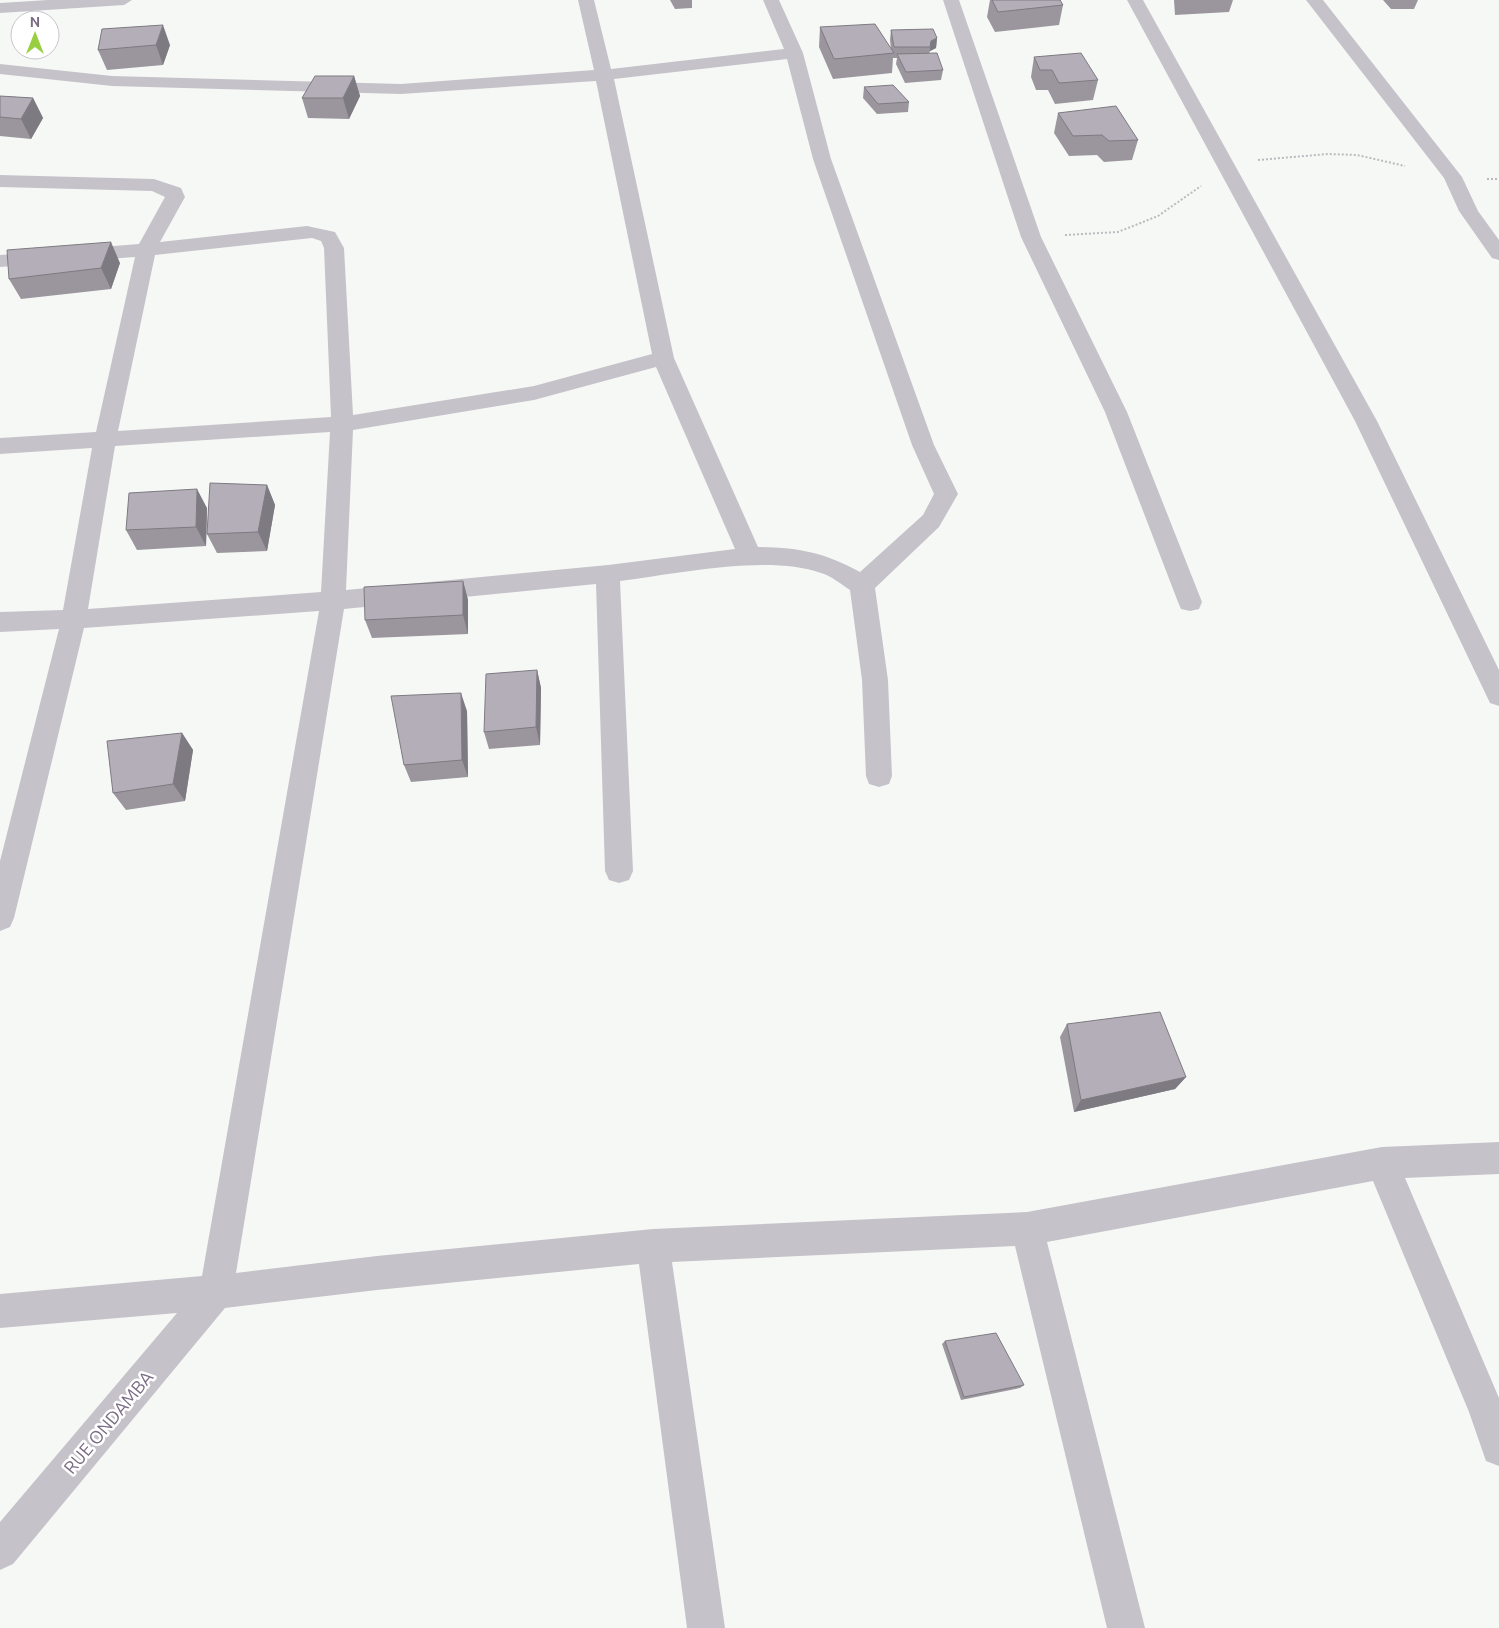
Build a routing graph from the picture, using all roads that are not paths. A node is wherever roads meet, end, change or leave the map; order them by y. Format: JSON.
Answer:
{"nodes":[{"id":1,"x":124,"y":0,"type":"edge"},
{"id":2,"x":586,"y":0,"type":"edge"},
{"id":3,"x":771,"y":0,"type":"edge"},
{"id":4,"x":951,"y":0,"type":"edge"},
{"id":5,"x":1135,"y":0,"type":"edge"},
{"id":6,"x":1314,"y":0,"type":"edge"},
{"id":7,"x":0,"y":8,"type":"edge"},
{"id":8,"x":794,"y":53,"type":"junction"},
{"id":9,"x":0,"y":69,"type":"edge"},
{"id":10,"x":604,"y":75,"type":"junction"},
{"id":11,"x":0,"y":181,"type":"edge"},
{"id":12,"x":146,"y":250,"type":"junction"},
{"id":13,"x":1499,"y":254,"type":"edge"},
{"id":14,"x":0,"y":260,"type":"edge"},
{"id":15,"x":663,"y":358,"type":"junction"},
{"id":16,"x":342,"y":424,"type":"junction"},
{"id":17,"x":105,"y":440,"type":"junction"},
{"id":18,"x":0,"y":446,"type":"edge"},
{"id":19,"x":750,"y":556,"type":"junction"},
{"id":20,"x":608,"y":574,"type":"junction"},
{"id":21,"x":862,"y":585,"type":"junction"},
{"id":22,"x":333,"y":601,"type":"junction"},
{"id":23,"x":1190,"y":602,"type":"dead end"},
{"id":24,"x":74,"y":619,"type":"junction"},
{"id":25,"x":0,"y":622,"type":"edge"},
{"id":26,"x":1499,"y":696,"type":"edge"},
{"id":27,"x":879,"y":776,"type":"dead end"},
{"id":28,"x":11,"y":830,"type":"edge"},
{"id":29,"x":618,"y":871,"type":"dead end"},
{"id":30,"x":0,"y":918,"type":"edge"},
{"id":31,"x":1499,"y":1158,"type":"edge"},
{"id":32,"x":1382,"y":1164,"type":"junction"},
{"id":33,"x":1027,"y":1229,"type":"junction"},
{"id":34,"x":653,"y":1246,"type":"junction"},
{"id":35,"x":216,"y":1292,"type":"junction"},
{"id":36,"x":0,"y":1311,"type":"edge"},
{"id":37,"x":1499,"y":1448,"type":"edge"},
{"id":38,"x":0,"y":1551,"type":"edge"},
{"id":39,"x":706,"y":1628,"type":"edge"},
{"id":40,"x":1126,"y":1628,"type":"edge"}],
"edges":[{"from":1,"to":7,"type":"street"},
{"from":2,"to":10,"type":"street"},
{"from":3,"to":8,"type":"street"},
{"from":4,"to":23,"type":"street"},
{"from":5,"to":26,"type":"street"},
{"from":6,"to":13,"type":"street"},
{"from":8,"to":10,"type":"street"},
{"from":8,"to":21,"type":"street"},
{"from":9,"to":10,"type":"street"},
{"from":10,"to":15,"type":"street"},
{"from":11,"to":12,"type":"street"},
{"from":12,"to":14,"type":"street"},
{"from":12,"to":16,"type":"street"},
{"from":12,"to":17,"type":"street"},
{"from":15,"to":16,"type":"street"},
{"from":15,"to":19,"type":"street"},
{"from":16,"to":17,"type":"street"},
{"from":16,"to":22,"type":"street"},
{"from":17,"to":18,"type":"street"},
{"from":17,"to":24,"type":"street"},
{"from":19,"to":20,"type":"street"},
{"from":19,"to":21,"type":"street"},
{"from":20,"to":22,"type":"street"},
{"from":20,"to":29,"type":"street"},
{"from":21,"to":27,"type":"street"},
{"from":22,"to":24,"type":"street"},
{"from":22,"to":35,"type":"street"},
{"from":24,"to":25,"type":"street"},
{"from":24,"to":28,"type":"street"},
{"from":28,"to":30,"type":"street"},
{"from":31,"to":32,"type":"street"},
{"from":32,"to":33,"type":"street"},
{"from":32,"to":37,"type":"street"},
{"from":33,"to":34,"type":"street"},
{"from":33,"to":40,"type":"street"},
{"from":34,"to":35,"type":"street"},
{"from":34,"to":39,"type":"street"},
{"from":35,"to":36,"type":"street"},
{"from":35,"to":38,"type":"street","name":"RUE ONDAMBA"}]}
